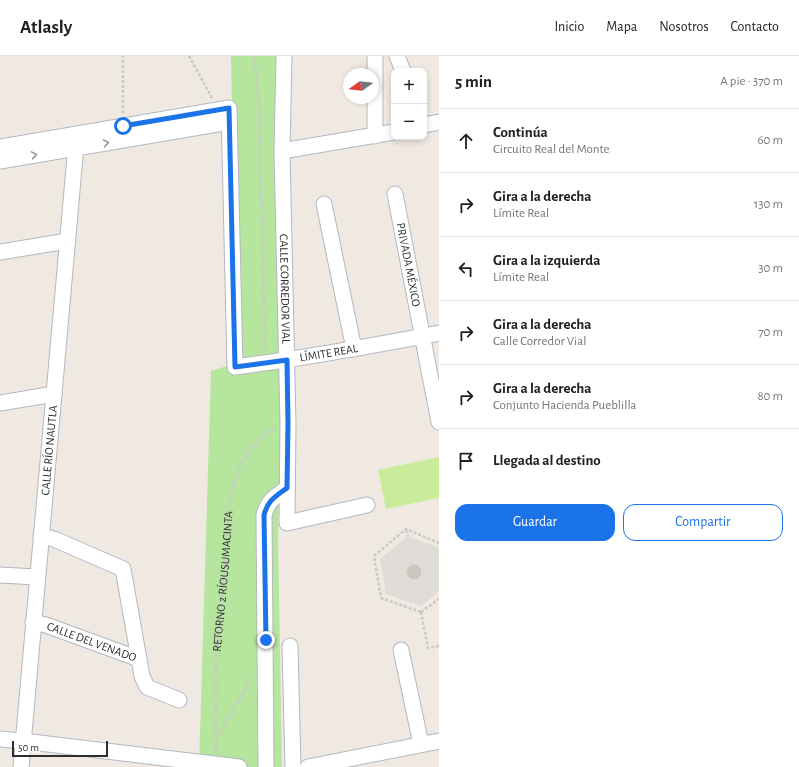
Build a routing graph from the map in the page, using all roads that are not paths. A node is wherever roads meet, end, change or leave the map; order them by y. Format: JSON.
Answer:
{"nodes":[{"id":1,"x":284,"y":56,"type":"edge"},
{"id":2,"x":375,"y":56,"type":"edge"},
{"id":3,"x":397,"y":56,"type":"edge"},
{"id":4,"x":402,"y":68,"type":"edge"},
{"id":5,"x":225,"y":113,"type":"junction"},
{"id":6,"x":439,"y":122,"type":"edge"},
{"id":7,"x":427,"y":124,"type":"edge"},
{"id":8,"x":391,"y":133,"type":"edge"},
{"id":9,"x":375,"y":136,"type":"junction"},
{"id":10,"x":76,"y":141,"type":"junction"},
{"id":11,"x":0,"y":147,"type":"edge"},
{"id":12,"x":282,"y":151,"type":"junction"},
{"id":13,"x":0,"y":161,"type":"edge"},
{"id":14,"x":394,"y":194,"type":"dead end"},
{"id":15,"x":324,"y":204,"type":"dead end"},
{"id":16,"x":67,"y":241,"type":"junction"},
{"id":17,"x":0,"y":252,"type":"edge"},
{"id":18,"x":439,"y":333,"type":"edge"},
{"id":19,"x":421,"y":336,"type":"junction"},
{"id":20,"x":354,"y":349,"type":"junction"},
{"id":21,"x":287,"y":360,"type":"junction"},
{"id":22,"x":54,"y":394,"type":"junction"},
{"id":23,"x":0,"y":403,"type":"edge"},
{"id":24,"x":439,"y":422,"type":"edge"},
{"id":25,"x":287,"y":488,"type":"junction"},
{"id":26,"x":367,"y":505,"type":"dead end"},
{"id":27,"x":41,"y":536,"type":"junction"},
{"id":28,"x":0,"y":575,"type":"edge"},
{"id":29,"x":37,"y":577,"type":"junction"},
{"id":30,"x":33,"y":622,"type":"junction"},
{"id":31,"x":290,"y":646,"type":"dead end"},
{"id":32,"x":401,"y":650,"type":"dead end"},
{"id":33,"x":139,"y":659,"type":"junction"},
{"id":34,"x":179,"y":700,"type":"dead end"},
{"id":35,"x":0,"y":739,"type":"edge"},
{"id":36,"x":23,"y":741,"type":"junction"},
{"id":37,"x":439,"y":741,"type":"edge"},
{"id":38,"x":421,"y":744,"type":"junction"},
{"id":39,"x":21,"y":767,"type":"edge"},
{"id":40,"x":239,"y":767,"type":"edge"},
{"id":41,"x":266,"y":767,"type":"edge"},
{"id":42,"x":293,"y":767,"type":"edge"},
{"id":43,"x":308,"y":767,"type":"edge"}],
"edges":[{"from":1,"to":12,"type":"street","name":"CALLE CORREDOR VIAL"},
{"from":2,"to":9,"type":"street"},
{"from":3,"to":4,"type":"street"},
{"from":10,"to":5,"type":"street","one_way":true},
{"from":5,"to":10,"type":"street"},
{"from":5,"to":21,"type":"street","name":"LÍMITE REAL"},
{"from":6,"to":7,"type":"street"},
{"from":8,"to":9,"type":"street"},
{"from":9,"to":12,"type":"street"},
{"from":10,"to":11,"type":"street"},
{"from":13,"to":10,"type":"street","one_way":true},
{"from":10,"to":16,"type":"street","name":"CALLE RÍO NAUTLA"},
{"from":12,"to":21,"type":"street","name":"CALLE CORREDOR VIAL"},
{"from":14,"to":19,"type":"street","name":"PRIVADA MÉXICO"},
{"from":15,"to":20,"type":"street"},
{"from":16,"to":17,"type":"street"},
{"from":16,"to":22,"type":"street","name":"CALLE RÍO NAUTLA"},
{"from":18,"to":19,"type":"street","name":"LÍMITE REAL"},
{"from":19,"to":20,"type":"street","name":"LÍMITE REAL"},
{"from":19,"to":24,"type":"street","name":"PRIVADA MÉXICO"},
{"from":20,"to":21,"type":"street","name":"LÍMITE REAL"},
{"from":21,"to":25,"type":"street","name":"CALLE CORREDOR VIAL"},
{"from":22,"to":23,"type":"street"},
{"from":22,"to":27,"type":"street","name":"CALLE RÍO NAUTLA"},
{"from":25,"to":26,"type":"street","name":"CALLE CORREDOR VIAL"},
{"from":25,"to":41,"type":"street"},
{"from":27,"to":29,"type":"street","name":"CALLE RÍO NAUTLA"},
{"from":27,"to":33,"type":"street","name":"CALLE DEL VENADO"},
{"from":28,"to":29,"type":"street"},
{"from":29,"to":30,"type":"street","name":"CALLE RÍO NAUTLA"},
{"from":30,"to":33,"type":"street","name":"CALLE DEL VENADO"},
{"from":30,"to":36,"type":"street","name":"CALLE RÍO NAUTLA"},
{"from":31,"to":42,"type":"street"},
{"from":32,"to":38,"type":"street"},
{"from":33,"to":34,"type":"street"},
{"from":35,"to":36,"type":"street"},
{"from":36,"to":39,"type":"street","name":"CALLE RÍO NAUTLA"},
{"from":36,"to":40,"type":"street"},
{"from":37,"to":38,"type":"street"},
{"from":38,"to":43,"type":"street"}]}
